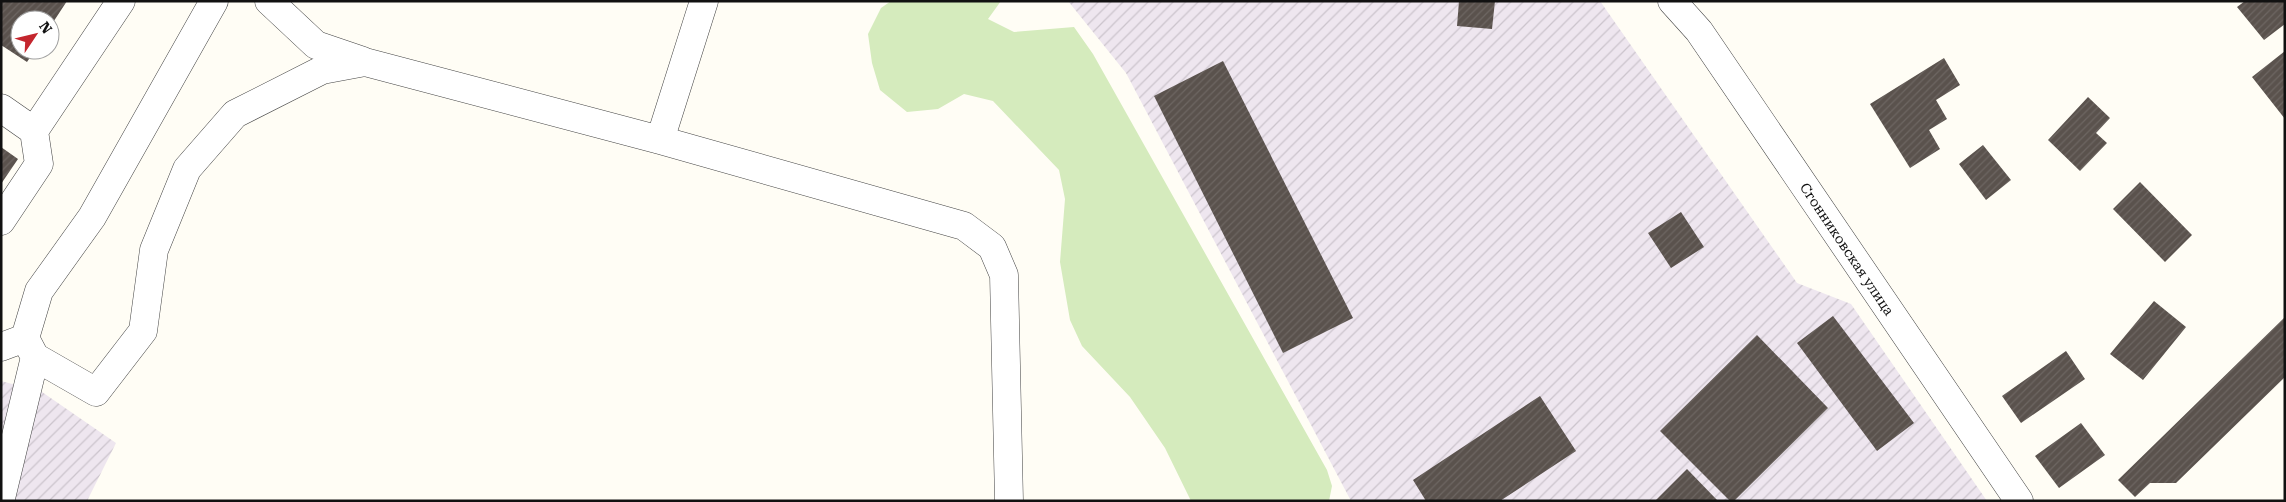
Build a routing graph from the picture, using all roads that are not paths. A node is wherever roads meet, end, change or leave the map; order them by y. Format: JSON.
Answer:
{"nodes":[{"id":1,"x":121,"y":1,"type":"edge"},
{"id":2,"x":214,"y":1,"type":"edge"},
{"id":3,"x":269,"y":1,"type":"edge"},
{"id":4,"x":704,"y":1,"type":"edge"},
{"id":5,"x":1672,"y":1,"type":"edge"},
{"id":6,"x":365,"y":62,"type":"junction"},
{"id":7,"x":1,"y":108,"type":"edge"},
{"id":8,"x":34,"y":131,"type":"junction"},
{"id":9,"x":660,"y":140,"type":"junction"},
{"id":10,"x":1,"y":221,"type":"edge"},
{"id":11,"x":20,"y":348,"type":"edge"},
{"id":12,"x":1,"y":498,"type":"edge"},
{"id":13,"x":1008,"y":501,"type":"edge"},
{"id":14,"x":2018,"y":501,"type":"edge"}],
"edges":[{"from":1,"to":8,"type":"street"},
{"from":2,"to":11,"type":"street"},
{"from":3,"to":6,"type":"street"},
{"from":4,"to":9,"type":"street"},
{"from":5,"to":14,"type":"street","name":"Сгонниковская улица"},
{"from":6,"to":9,"type":"street"},
{"from":6,"to":11,"type":"street"},
{"from":7,"to":8,"type":"street"},
{"from":8,"to":10,"type":"street"},
{"from":9,"to":13,"type":"street"},
{"from":11,"to":12,"type":"street"}]}
